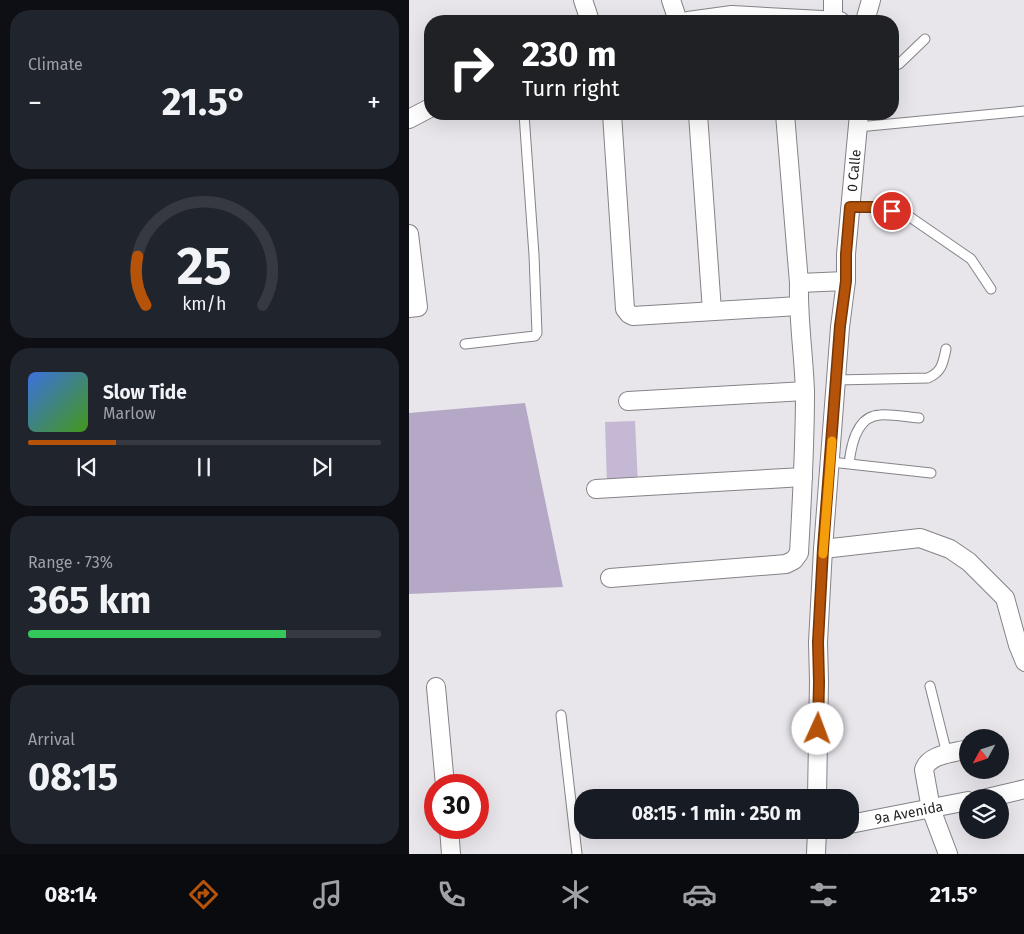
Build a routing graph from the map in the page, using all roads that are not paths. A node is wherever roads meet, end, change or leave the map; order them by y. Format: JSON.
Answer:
{"nodes":[{"id":1,"x":583,"y":0,"type":"edge"},
{"id":2,"x":671,"y":0,"type":"edge"},
{"id":3,"x":833,"y":0,"type":"edge"},
{"id":4,"x":871,"y":0,"type":"edge"},
{"id":5,"x":762,"y":8,"type":"edge"},
{"id":6,"x":588,"y":15,"type":"edge"},
{"id":7,"x":675,"y":15,"type":"edge"},
{"id":8,"x":732,"y":15,"type":"edge"},
{"id":9,"x":800,"y":15,"type":"edge"},
{"id":10,"x":833,"y":15,"type":"edge"},
{"id":11,"x":867,"y":15,"type":"edge"},
{"id":12,"x":925,"y":39,"type":"dead end"},
{"id":13,"x":899,"y":64,"type":"edge"},
{"id":14,"x":424,"y":111,"type":"edge"},
{"id":15,"x":1024,"y":111,"type":"edge"},
{"id":16,"x":899,"y":118,"type":"edge"},
{"id":17,"x":409,"y":119,"type":"edge"},
{"id":18,"x":524,"y":120,"type":"edge"},
{"id":19,"x":612,"y":120,"type":"edge"},
{"id":20,"x":699,"y":120,"type":"edge"},
{"id":21,"x":785,"y":120,"type":"edge"},
{"id":22,"x":859,"y":120,"type":"edge"},
{"id":23,"x":850,"y":207,"type":"junction"},
{"id":24,"x":409,"y":234,"type":"edge"},
{"id":25,"x":846,"y":281,"type":"junction"},
{"id":26,"x":799,"y":283,"type":"junction"},
{"id":27,"x":991,"y":288,"type":"dead end"},
{"id":28,"x":798,"y":306,"type":"junction"},
{"id":29,"x":409,"y":308,"type":"edge"},
{"id":30,"x":712,"y":311,"type":"junction"},
{"id":31,"x":465,"y":344,"type":"dead end"},
{"id":32,"x":946,"y":349,"type":"dead end"},
{"id":33,"x":836,"y":380,"type":"junction"},
{"id":34,"x":805,"y":391,"type":"junction"},
{"id":35,"x":628,"y":401,"type":"dead end"},
{"id":36,"x":919,"y":418,"type":"dead end"},
{"id":37,"x":831,"y":462,"type":"junction"},
{"id":38,"x":849,"y":464,"type":"junction"},
{"id":39,"x":931,"y":473,"type":"dead end"},
{"id":40,"x":803,"y":477,"type":"junction"},
{"id":41,"x":596,"y":489,"type":"dead end"},
{"id":42,"x":823,"y":549,"type":"junction"},
{"id":43,"x":610,"y":578,"type":"dead end"},
{"id":44,"x":1024,"y":662,"type":"edge"},
{"id":45,"x":930,"y":686,"type":"dead end"},
{"id":46,"x":436,"y":687,"type":"dead end"},
{"id":47,"x":561,"y":715,"type":"dead end"},
{"id":48,"x":959,"y":751,"type":"edge"},
{"id":49,"x":947,"y":754,"type":"junction"},
{"id":50,"x":444,"y":774,"type":"edge"},
{"id":51,"x":817,"y":789,"type":"edge"},
{"id":52,"x":1024,"y":789,"type":"edge"},
{"id":53,"x":1009,"y":793,"type":"edge"},
{"id":54,"x":959,"y":803,"type":"edge"},
{"id":55,"x":931,"y":809,"type":"junction"},
{"id":56,"x":859,"y":822,"type":"edge"},
{"id":57,"x":450,"y":839,"type":"edge"},
{"id":58,"x":818,"y":839,"type":"edge"},
{"id":59,"x":451,"y":854,"type":"edge"},
{"id":60,"x":577,"y":854,"type":"edge"},
{"id":61,"x":816,"y":854,"type":"edge"},
{"id":62,"x":947,"y":854,"type":"edge"}],
"edges":[{"from":1,"to":6,"type":"street"},
{"from":2,"to":7,"type":"street"},
{"from":3,"to":10,"type":"street"},
{"from":4,"to":11,"type":"street"},
{"from":5,"to":8,"type":"street"},
{"from":5,"to":9,"type":"street"},
{"from":12,"to":13,"type":"lane"},
{"from":14,"to":17,"type":"street"},
{"from":15,"to":16,"type":"lane"},
{"from":18,"to":31,"type":"lane"},
{"from":19,"to":30,"type":"street"},
{"from":20,"to":30,"type":"street"},
{"from":21,"to":26,"type":"street"},
{"from":22,"to":23,"type":"street","name":"0 Calle"},
{"from":23,"to":25,"type":"street","name":"0 Calle"},
{"from":23,"to":27,"type":"lane"},
{"from":24,"to":29,"type":"street"},
{"from":25,"to":26,"type":"street"},
{"from":25,"to":33,"type":"street","name":"0 Calle"},
{"from":26,"to":28,"type":"street"},
{"from":28,"to":30,"type":"street"},
{"from":28,"to":34,"type":"street"},
{"from":32,"to":33,"type":"lane"},
{"from":33,"to":37,"type":"street","name":"0 Calle"},
{"from":34,"to":35,"type":"street"},
{"from":34,"to":40,"type":"street"},
{"from":36,"to":38,"type":"lane"},
{"from":37,"to":38,"type":"lane"},
{"from":37,"to":42,"type":"street","name":"0 Calle"},
{"from":38,"to":39,"type":"lane"},
{"from":40,"to":41,"type":"street"},
{"from":40,"to":43,"type":"street"},
{"from":42,"to":44,"type":"street"},
{"from":42,"to":51,"type":"street","name":"0 Calle"},
{"from":45,"to":49,"type":"lane"},
{"from":46,"to":50,"type":"street"},
{"from":47,"to":60,"type":"lane"},
{"from":48,"to":49,"type":"street"},
{"from":49,"to":55,"type":"street"},
{"from":52,"to":53,"type":"street"},
{"from":54,"to":55,"type":"street","name":"9a Avenida"},
{"from":55,"to":56,"type":"street","name":"9a Avenida"},
{"from":55,"to":62,"type":"street"},
{"from":57,"to":59,"type":"street"},
{"from":58,"to":61,"type":"street"}]}
